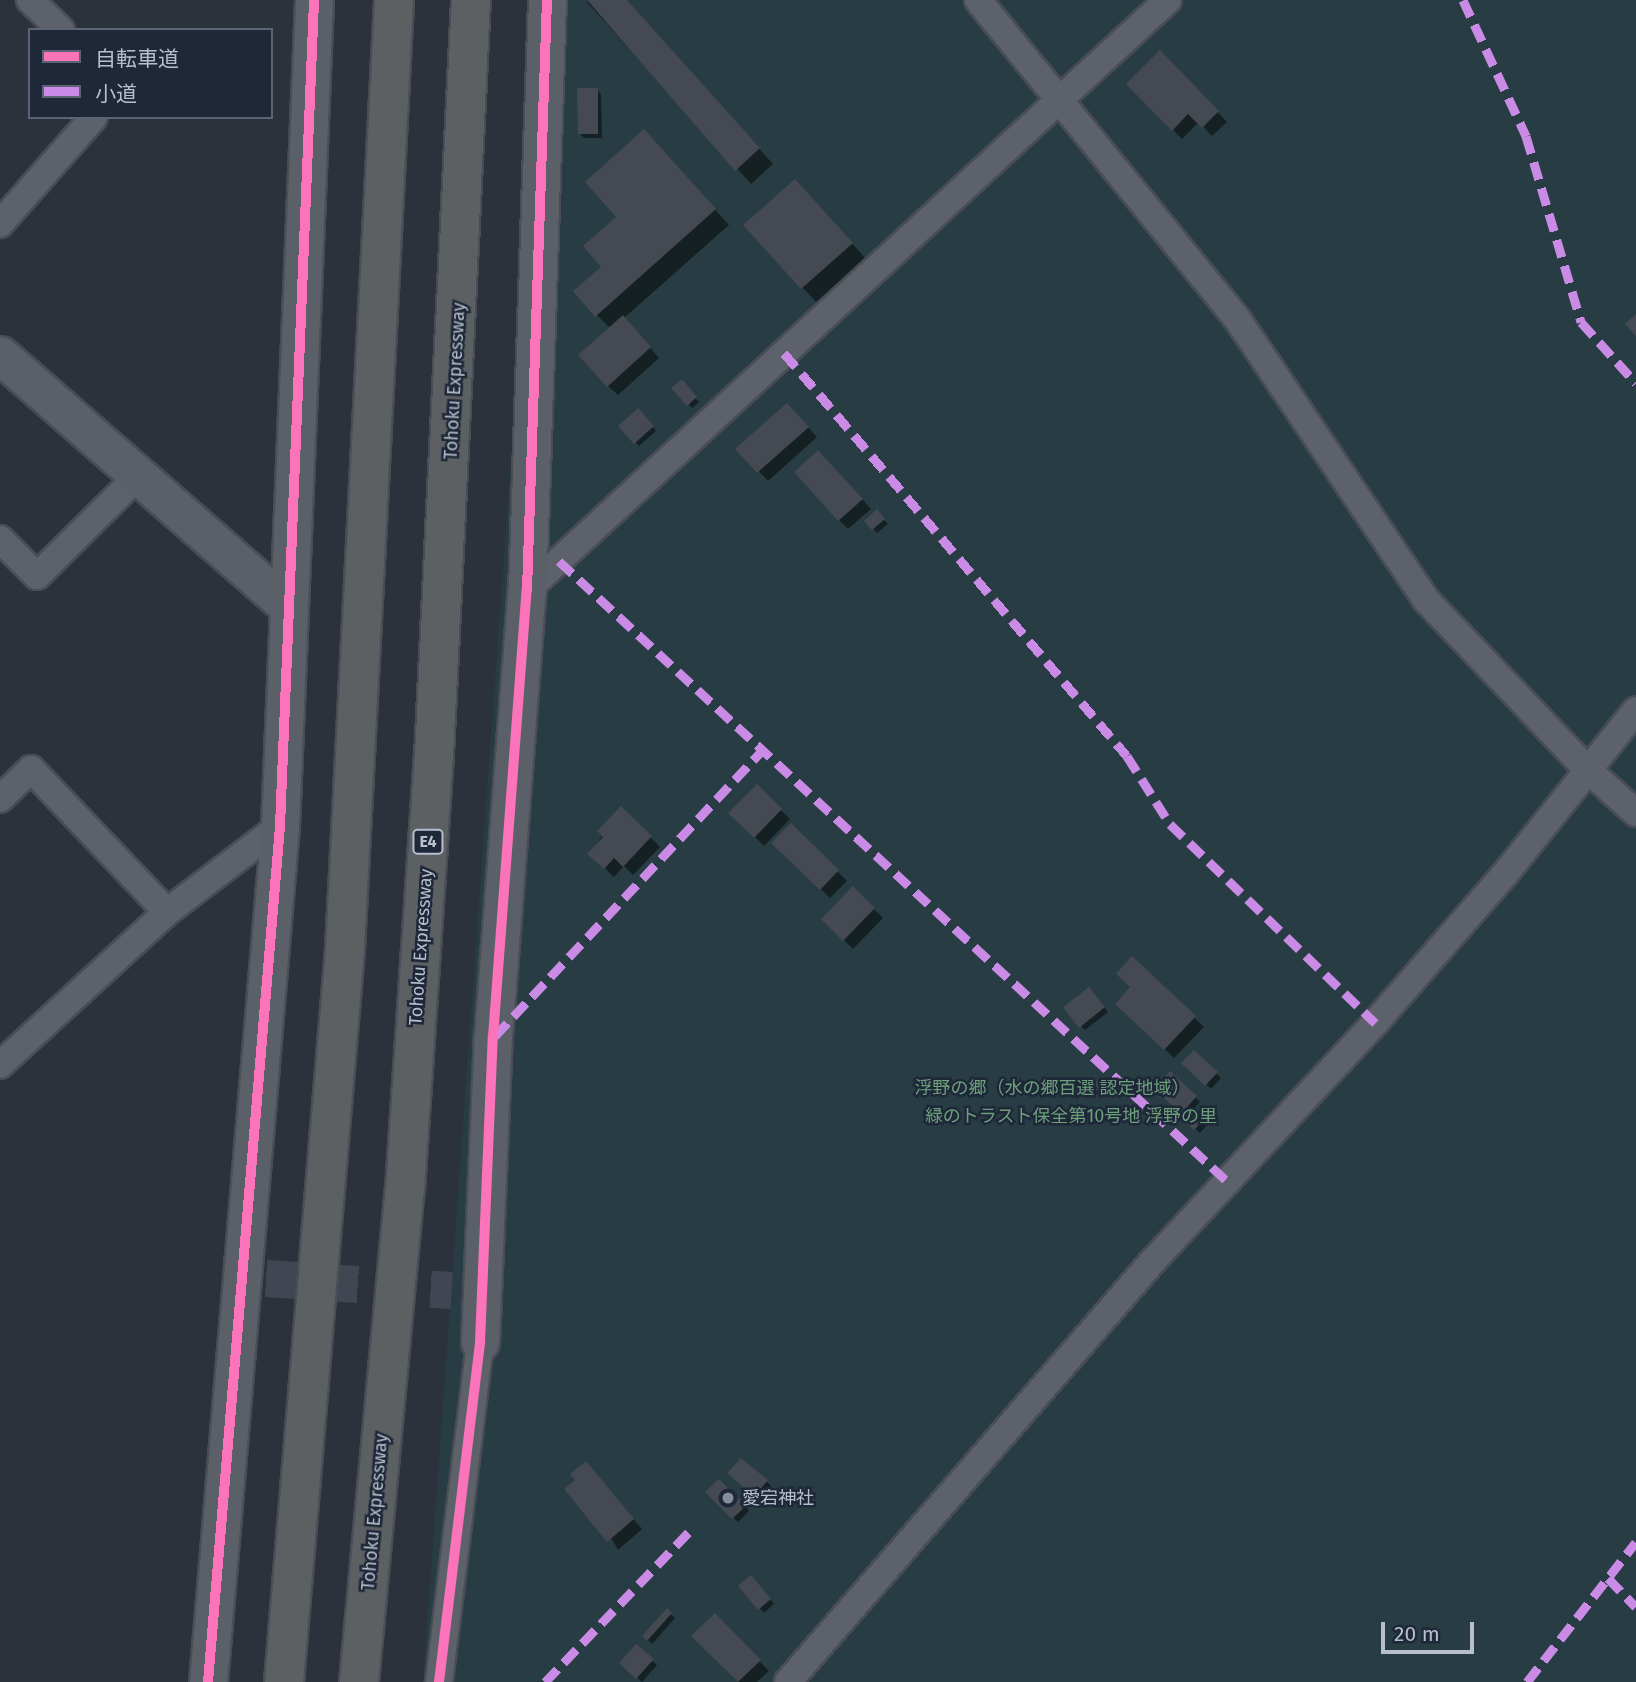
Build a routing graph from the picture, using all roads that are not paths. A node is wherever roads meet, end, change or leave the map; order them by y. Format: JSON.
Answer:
{"nodes":[{"id":1,"x":30,"y":0,"type":"edge"},
{"id":2,"x":314,"y":0,"type":"edge"},
{"id":3,"x":394,"y":0,"type":"edge"},
{"id":4,"x":471,"y":0,"type":"edge"},
{"id":5,"x":547,"y":0,"type":"edge"},
{"id":6,"x":978,"y":0,"type":"edge"},
{"id":7,"x":1168,"y":0,"type":"edge"},
{"id":8,"x":59,"y":28,"type":"edge"},
{"id":9,"x":1058,"y":98,"type":"junction"},
{"id":10,"x":92,"y":119,"type":"edge"},
{"id":11,"x":0,"y":223,"type":"edge"},
{"id":12,"x":0,"y":355,"type":"edge"},
{"id":13,"x":138,"y":476,"type":"junction"},
{"id":14,"x":0,"y":540,"type":"edge"},
{"id":15,"x":527,"y":590,"type":"junction"},
{"id":16,"x":289,"y":607,"type":"junction"},
{"id":17,"x":1636,"y":710,"type":"edge"},
{"id":18,"x":1586,"y":768,"type":"junction"},
{"id":19,"x":0,"y":799,"type":"edge"},
{"id":20,"x":1636,"y":813,"type":"edge"},
{"id":21,"x":279,"y":826,"type":"junction"},
{"id":22,"x":167,"y":912,"type":"junction"},
{"id":23,"x":0,"y":1065,"type":"edge"},
{"id":24,"x":480,"y":1342,"type":"joint"},
{"id":25,"x":208,"y":1682,"type":"edge"},
{"id":26,"x":284,"y":1682,"type":"edge"},
{"id":27,"x":359,"y":1682,"type":"edge"},
{"id":28,"x":439,"y":1682,"type":"edge"},
{"id":29,"x":788,"y":1682,"type":"edge"}],
"edges":[{"from":1,"to":8,"type":"street"},
{"from":2,"to":16,"type":"street"},
{"from":3,"to":26,"type":"highway"},
{"from":4,"to":27,"type":"highway","name":"Tohoku Expressway","number":"E4"},
{"from":5,"to":15,"type":"street"},
{"from":6,"to":9,"type":"street"},
{"from":7,"to":9,"type":"street"},
{"from":9,"to":15,"type":"street"},
{"from":9,"to":18,"type":"street"},
{"from":10,"to":11,"type":"street"},
{"from":12,"to":13,"type":"street"},
{"from":13,"to":14,"type":"street"},
{"from":13,"to":16,"type":"street"},
{"from":15,"to":24,"type":"street"},
{"from":16,"to":21,"type":"street"},
{"from":17,"to":18,"type":"street"},
{"from":18,"to":20,"type":"street"},
{"from":18,"to":29,"type":"street"},
{"from":19,"to":22,"type":"street"},
{"from":21,"to":22,"type":"street"},
{"from":21,"to":25,"type":"street"},
{"from":22,"to":23,"type":"street"},
{"from":24,"to":28,"type":"street"}]}
